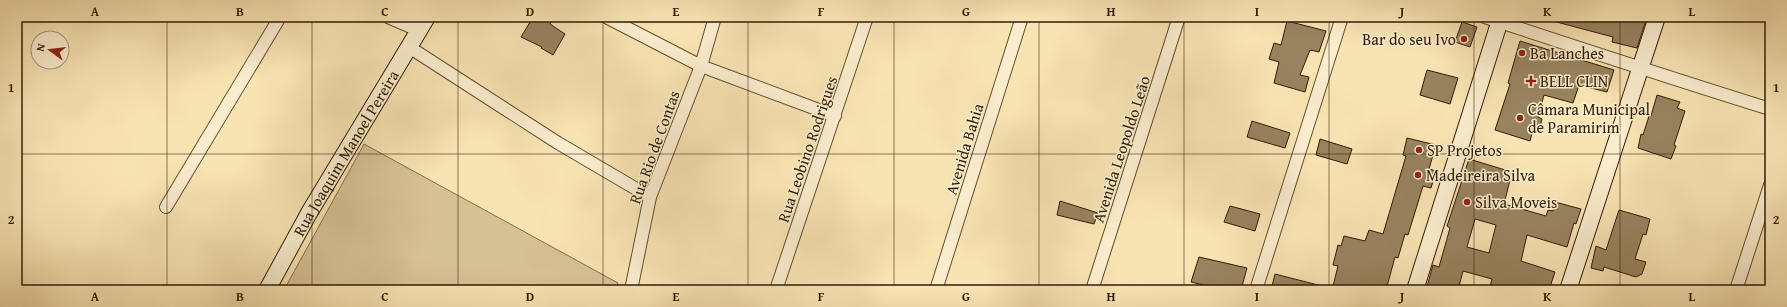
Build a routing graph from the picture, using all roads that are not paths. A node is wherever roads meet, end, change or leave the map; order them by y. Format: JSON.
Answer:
{"nodes":[{"id":1,"x":280,"y":17,"type":"edge"},
{"id":2,"x":388,"y":17,"type":"edge"},
{"id":3,"x":606,"y":17,"type":"edge"},
{"id":4,"x":715,"y":17,"type":"edge"},
{"id":5,"x":867,"y":17,"type":"edge"},
{"id":6,"x":1022,"y":17,"type":"edge"},
{"id":7,"x":1179,"y":17,"type":"edge"},
{"id":8,"x":1342,"y":17,"type":"edge"},
{"id":9,"x":1657,"y":17,"type":"edge"},
{"id":10,"x":1495,"y":19,"type":"edge"},
{"id":11,"x":423,"y":24,"type":"edge"},
{"id":12,"x":409,"y":47,"type":"junction"},
{"id":13,"x":701,"y":66,"type":"junction"},
{"id":14,"x":1640,"y":69,"type":"junction"},
{"id":15,"x":1770,"y":109,"type":"edge"},
{"id":16,"x":835,"y":116,"type":"junction"},
{"id":17,"x":1770,"y":185,"type":"edge"},
{"id":18,"x":650,"y":197,"type":"junction"},
{"id":19,"x":166,"y":207,"type":"dead end"},
{"id":20,"x":267,"y":290,"type":"edge"},
{"id":21,"x":631,"y":290,"type":"edge"},
{"id":22,"x":776,"y":290,"type":"edge"},
{"id":23,"x":936,"y":290,"type":"edge"},
{"id":24,"x":1092,"y":290,"type":"edge"},
{"id":25,"x":1256,"y":290,"type":"edge"},
{"id":26,"x":1415,"y":290,"type":"edge"},
{"id":27,"x":1568,"y":290,"type":"edge"},
{"id":28,"x":1736,"y":290,"type":"edge"}],
"edges":[{"from":1,"to":19,"type":"street"},
{"from":2,"to":11,"type":"street"},
{"from":3,"to":13,"type":"street"},
{"from":4,"to":13,"type":"street","name":"Rua Rio de Contas"},
{"from":5,"to":16,"type":"street","name":"Rua Leobino Rodrigues"},
{"from":6,"to":23,"type":"street","name":"Avenida Bahia"},
{"from":7,"to":24,"type":"street","name":"Avenida Leopoldo Leão"},
{"from":8,"to":25,"type":"street"},
{"from":9,"to":14,"type":"street"},
{"from":10,"to":14,"type":"street"},
{"from":10,"to":26,"type":"street"},
{"from":11,"to":12,"type":"street","name":"Rua Joaquim Manoel Pereira"},
{"from":12,"to":18,"type":"street"},
{"from":12,"to":20,"type":"street","name":"Rua Joaquim Manoel Pereira"},
{"from":13,"to":16,"type":"street"},
{"from":13,"to":18,"type":"street","name":"Rua Rio de Contas"},
{"from":14,"to":15,"type":"street"},
{"from":14,"to":27,"type":"street"},
{"from":16,"to":22,"type":"street","name":"Rua Leobino Rodrigues"},
{"from":17,"to":28,"type":"street"},
{"from":18,"to":21,"type":"street","name":"Rua Rio de Contas"}]}
